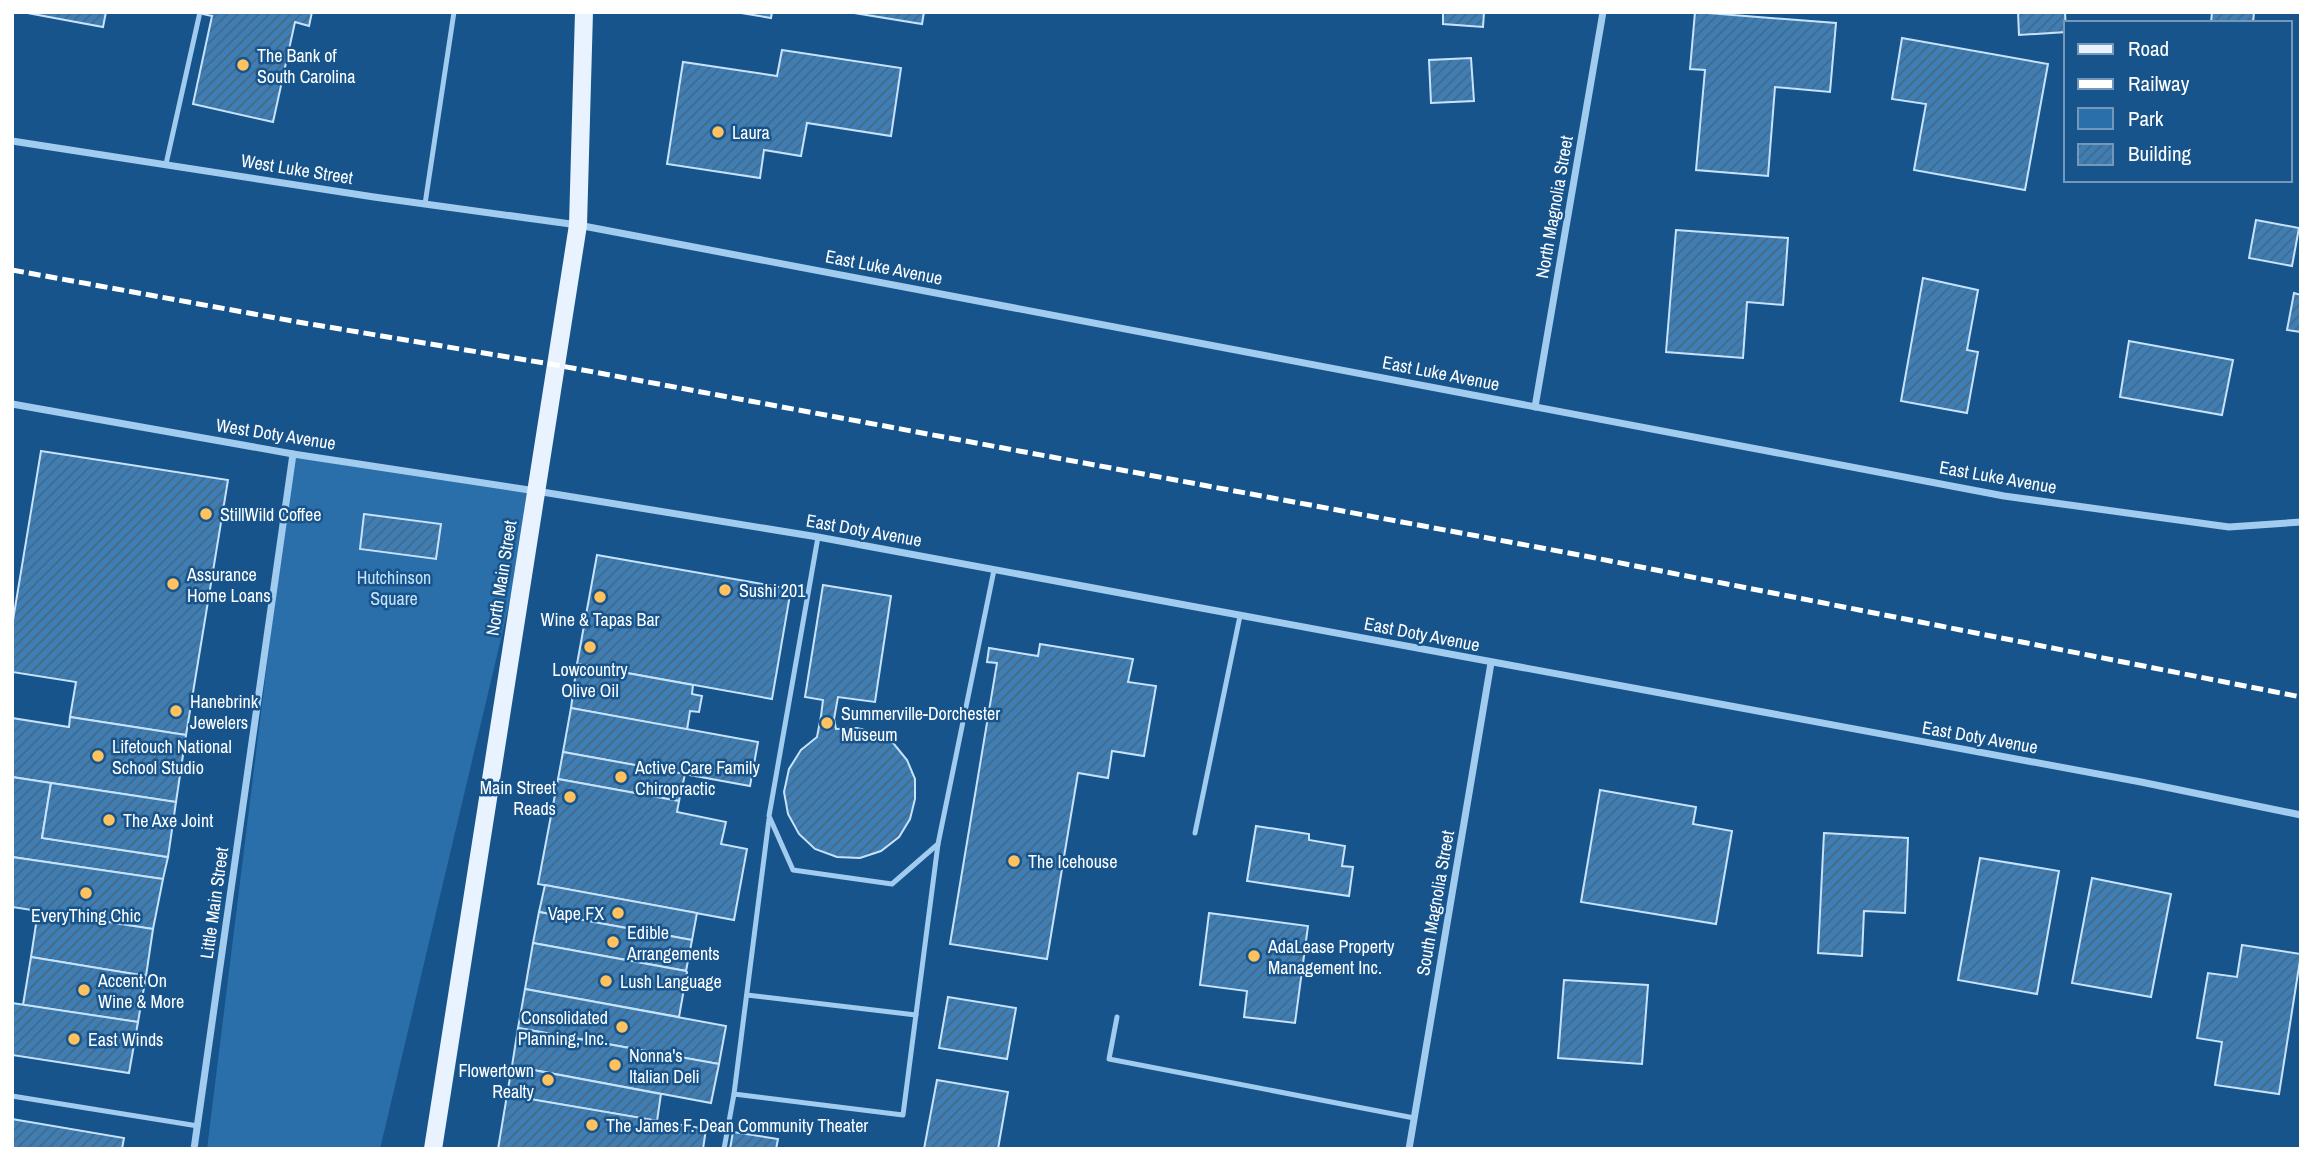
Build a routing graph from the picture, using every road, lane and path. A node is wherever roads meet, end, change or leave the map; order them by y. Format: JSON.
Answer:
{"nodes":[{"id":1,"x":200,"y":12,"type":"edge"},
{"id":2,"x":454,"y":12,"type":"edge"},
{"id":3,"x":584,"y":12,"type":"edge"},
{"id":4,"x":1604,"y":12,"type":"edge"},
{"id":5,"x":12,"y":141,"type":"edge"},
{"id":6,"x":166,"y":164,"type":"junction"},
{"id":7,"x":425,"y":204,"type":"junction"},
{"id":8,"x":578,"y":225,"type":"junction"},
{"id":9,"x":12,"y":404,"type":"edge"},
{"id":10,"x":1535,"y":407,"type":"junction"},
{"id":11,"x":293,"y":454,"type":"junction"},
{"id":12,"x":536,"y":491,"type":"junction"},
{"id":13,"x":2301,"y":522,"type":"edge"},
{"id":14,"x":818,"y":537,"type":"junction"},
{"id":15,"x":994,"y":570,"type":"junction"},
{"id":16,"x":1240,"y":616,"type":"junction"},
{"id":17,"x":1491,"y":663,"type":"junction"},
{"id":18,"x":2301,"y":815,"type":"edge"},
{"id":19,"x":769,"y":816,"type":"junction"},
{"id":20,"x":1195,"y":833,"type":"dead end"},
{"id":21,"x":937,"y":844,"type":"junction"},
{"id":22,"x":747,"y":995,"type":"junction"},
{"id":23,"x":916,"y":1015,"type":"junction"},
{"id":24,"x":1118,"y":1017,"type":"dead end"},
{"id":25,"x":734,"y":1094,"type":"junction"},
{"id":26,"x":12,"y":1096,"type":"edge"},
{"id":27,"x":1414,"y":1118,"type":"junction"},
{"id":28,"x":198,"y":1126,"type":"junction"},
{"id":29,"x":194,"y":1149,"type":"edge"},
{"id":30,"x":433,"y":1149,"type":"edge"},
{"id":31,"x":724,"y":1149,"type":"edge"},
{"id":32,"x":1409,"y":1149,"type":"edge"}],
"edges":[{"from":1,"to":6,"type":"lane"},
{"from":2,"to":7,"type":"lane"},
{"from":3,"to":8,"type":"main road","name":"North Main Street"},
{"from":4,"to":10,"type":"street","name":"North Magnolia Street"},
{"from":5,"to":6,"type":"street","name":"West Luke Street"},
{"from":6,"to":7,"type":"street","name":"West Luke Street"},
{"from":7,"to":8,"type":"street","name":"West Luke Street"},
{"from":8,"to":10,"type":"street","name":"East Luke Avenue"},
{"from":8,"to":12,"type":"main road","name":"North Main Street"},
{"from":9,"to":11,"type":"street","name":"West Doty Avenue"},
{"from":10,"to":13,"type":"street","name":"East Luke Avenue"},
{"from":11,"to":12,"type":"street","name":"West Doty Avenue"},
{"from":11,"to":28,"type":"street","name":"Little Main Street"},
{"from":12,"to":14,"type":"street","name":"East Doty Avenue"},
{"from":12,"to":30,"type":"main road","name":"North Main Street"},
{"from":14,"to":15,"type":"street","name":"East Doty Avenue"},
{"from":14,"to":19,"type":"lane"},
{"from":15,"to":16,"type":"street","name":"East Doty Avenue"},
{"from":15,"to":21,"type":"lane"},
{"from":16,"to":17,"type":"street","name":"East Doty Avenue"},
{"from":16,"to":20,"type":"lane"},
{"from":17,"to":18,"type":"street","name":"East Doty Avenue"},
{"from":17,"to":27,"type":"street","name":"South Magnolia Street"},
{"from":19,"to":21,"type":"lane"},
{"from":19,"to":22,"type":"lane"},
{"from":21,"to":23,"type":"lane"},
{"from":22,"to":23,"type":"lane"},
{"from":22,"to":25,"type":"lane"},
{"from":23,"to":25,"type":"lane"},
{"from":24,"to":27,"type":"lane"},
{"from":25,"to":31,"type":"lane"},
{"from":26,"to":28,"type":"lane"},
{"from":27,"to":32,"type":"street","name":"South Magnolia Street"},
{"from":28,"to":29,"type":"street","name":"Little Main Street"}]}
